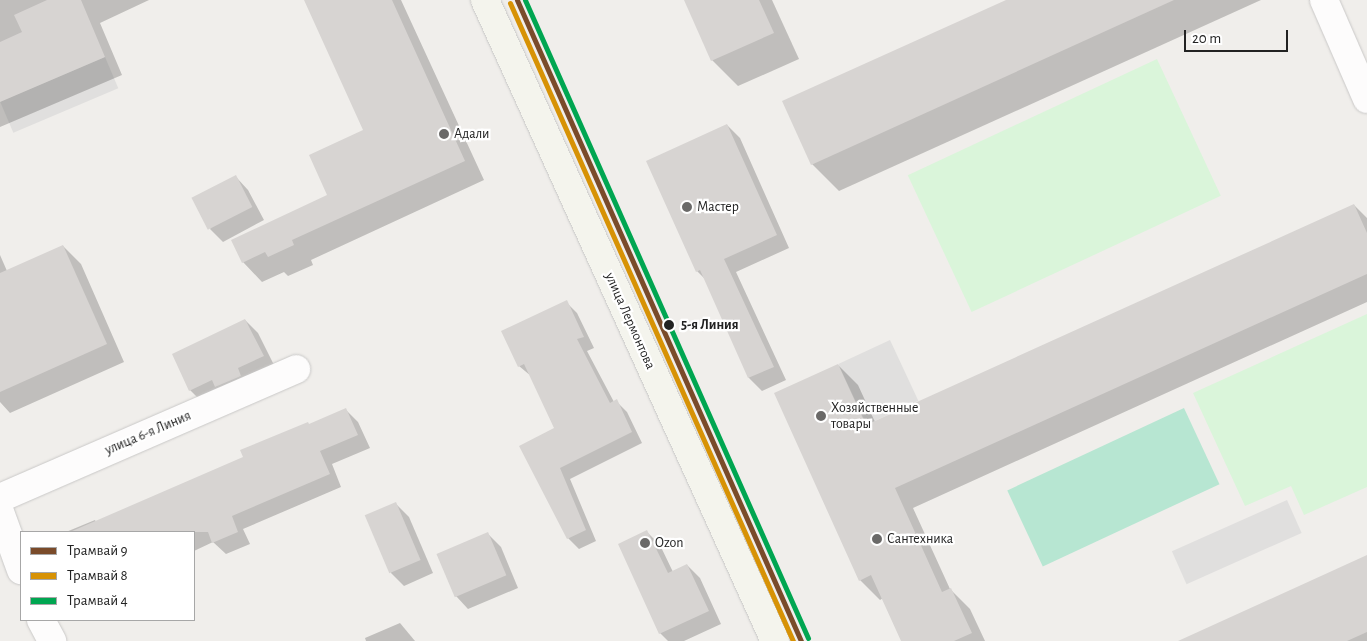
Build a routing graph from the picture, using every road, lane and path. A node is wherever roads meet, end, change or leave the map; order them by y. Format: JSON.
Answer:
{"nodes":[{"id":1,"x":485,"y":0,"type":"edge"},
{"id":2,"x":1324,"y":0,"type":"edge"},
{"id":3,"x":1367,"y":99,"type":"edge"},
{"id":4,"x":296,"y":369,"type":"dead end"},
{"id":5,"x":0,"y":498,"type":"edge"},
{"id":6,"x":0,"y":512,"type":"edge"},
{"id":7,"x":20,"y":567,"type":"edge"},
{"id":8,"x":42,"y":621,"type":"edge"},
{"id":9,"x":52,"y":641,"type":"edge"},
{"id":10,"x":775,"y":641,"type":"edge"}],
"edges":[{"from":1,"to":10,"type":"main road","name":"улица Лермонтова"},
{"from":2,"to":3,"type":"street"},
{"from":4,"to":5,"type":"street","name":"улица 6-я Линия"},
{"from":6,"to":7,"type":"street"},
{"from":8,"to":9,"type":"street"}]}
